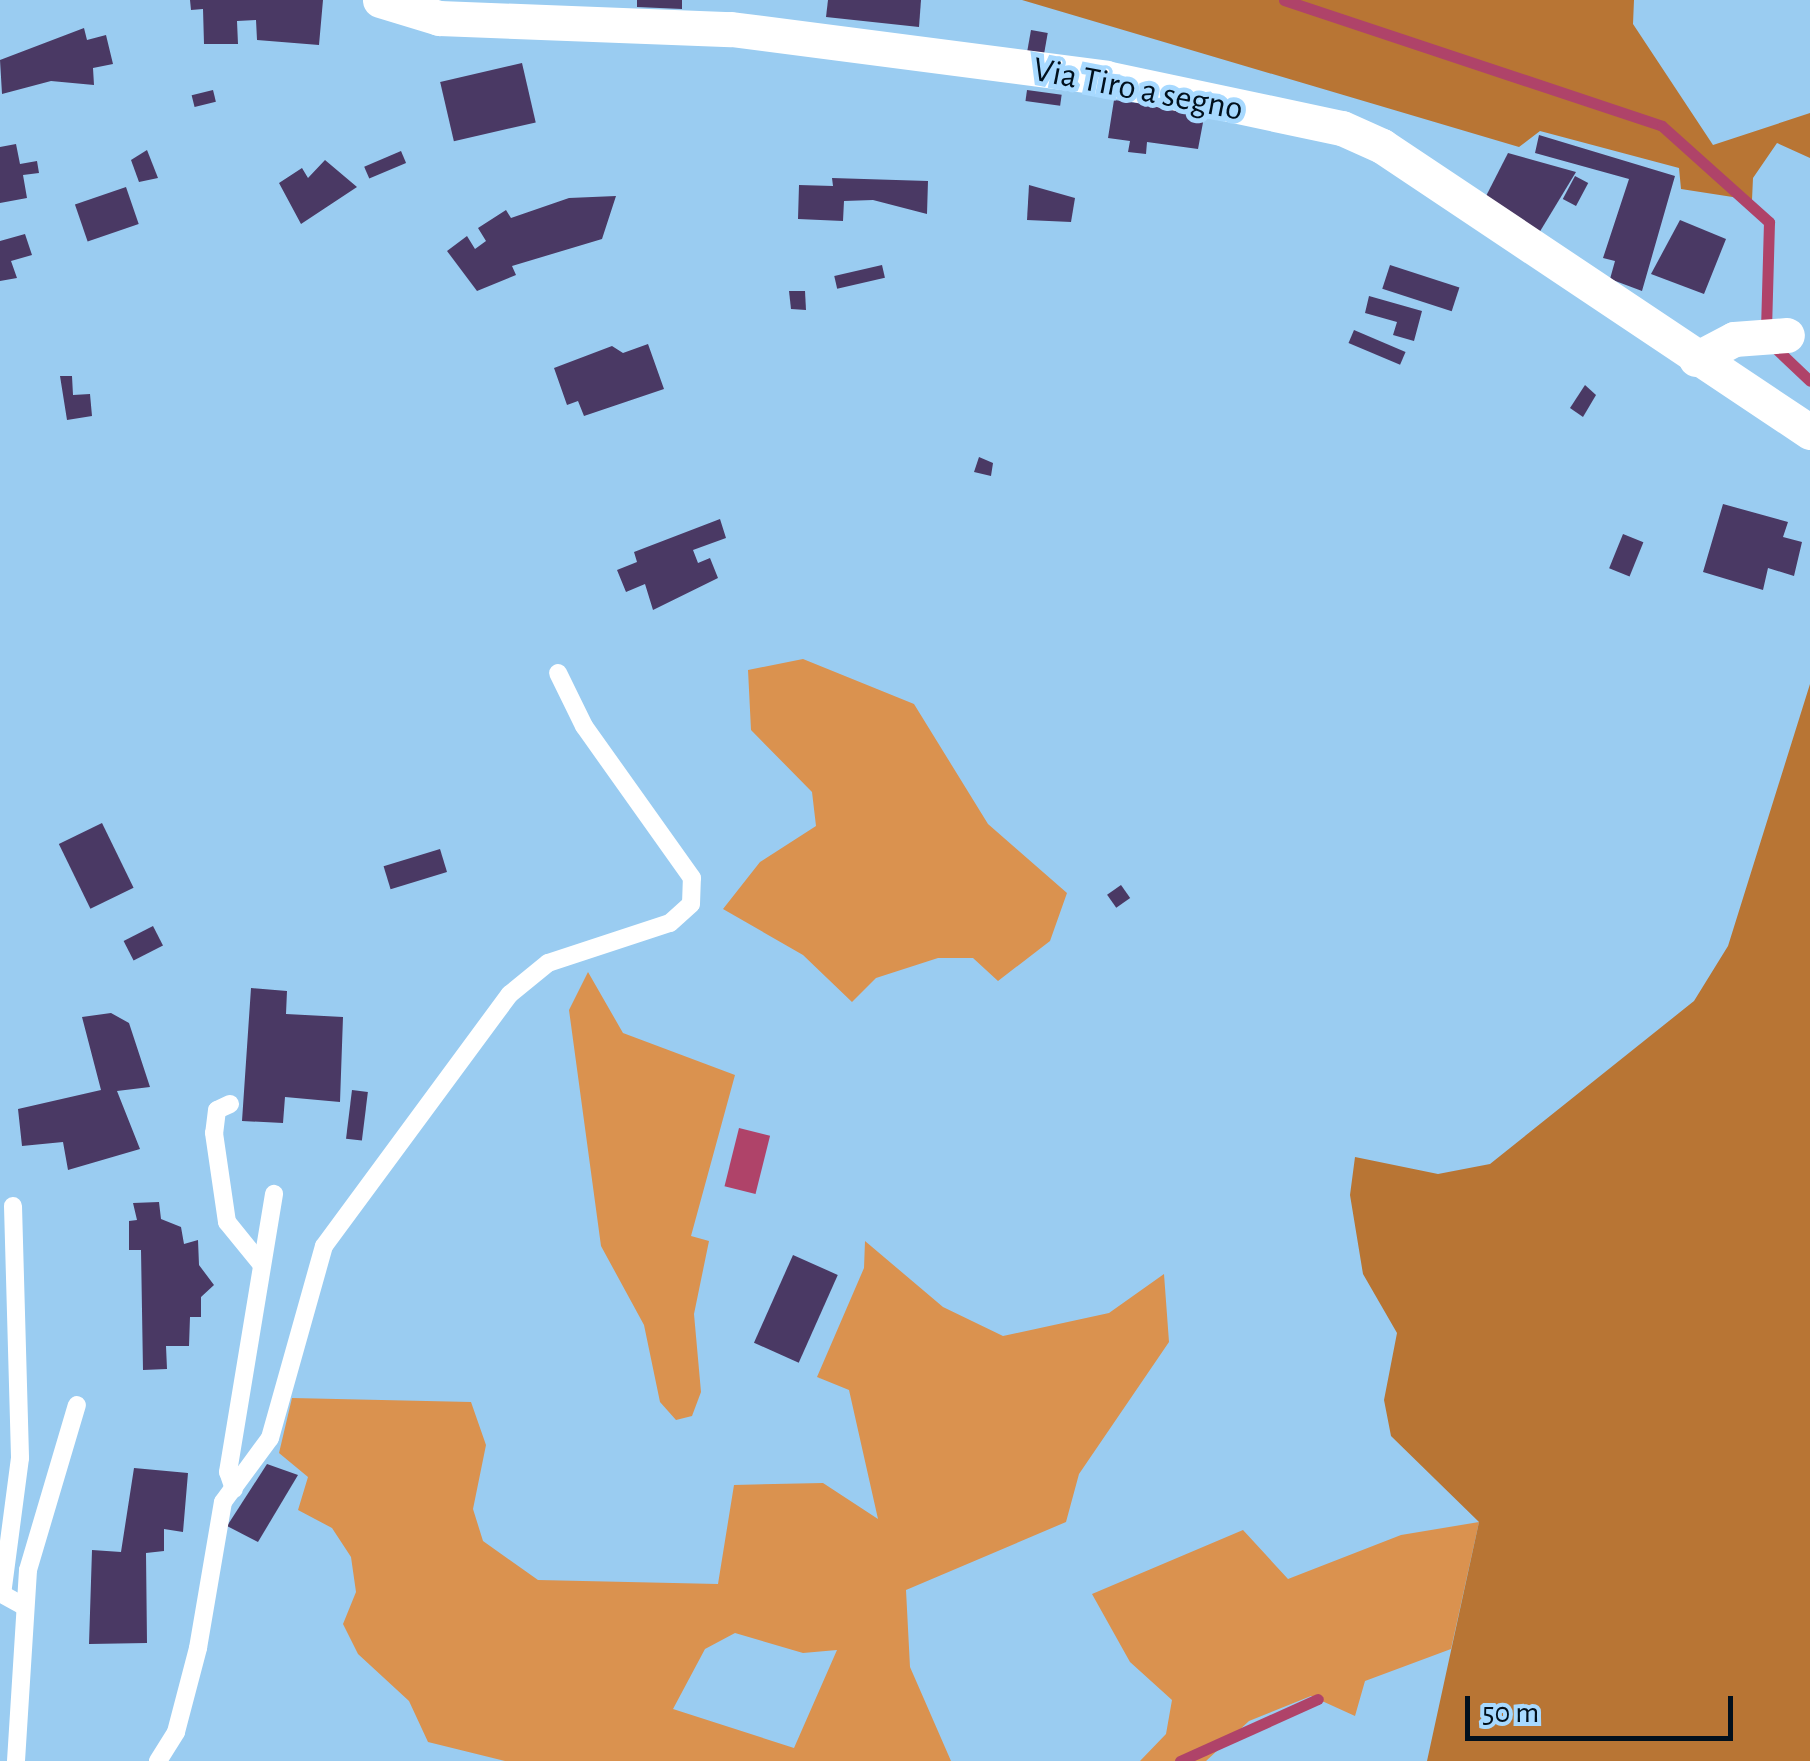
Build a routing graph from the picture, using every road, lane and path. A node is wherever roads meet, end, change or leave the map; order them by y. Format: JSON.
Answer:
{"nodes":[{"id":1,"x":380,"y":0,"type":"edge"},
{"id":2,"x":1786,"y":335,"type":"dead end"},
{"id":3,"x":1696,"y":359,"type":"junction"},
{"id":4,"x":1810,"y":432,"type":"edge"},
{"id":5,"x":558,"y":673,"type":"dead end"},
{"id":6,"x":230,"y":1104,"type":"dead end"},
{"id":7,"x":274,"y":1194,"type":"dead end"},
{"id":8,"x":13,"y":1206,"type":"dead end"},
{"id":9,"x":262,"y":1265,"type":"junction"},
{"id":10,"x":77,"y":1405,"type":"dead end"},
{"id":11,"x":234,"y":1489,"type":"junction"},
{"id":12,"x":24,"y":1607,"type":"junction"},
{"id":13,"x":16,"y":1761,"type":"edge"},
{"id":14,"x":158,"y":1761,"type":"edge"}],
"edges":[{"from":1,"to":3,"type":"street","name":"Via Tiro a segno"},
{"from":2,"to":3,"type":"street"},
{"from":3,"to":4,"type":"street","name":"Via Tiro a segno"},
{"from":5,"to":11,"type":"lane"},
{"from":6,"to":9,"type":"lane"},
{"from":7,"to":9,"type":"lane"},
{"from":8,"to":12,"type":"lane"},
{"from":9,"to":11,"type":"lane"},
{"from":10,"to":12,"type":"lane"},
{"from":11,"to":14,"type":"lane"},
{"from":12,"to":13,"type":"lane"}]}
